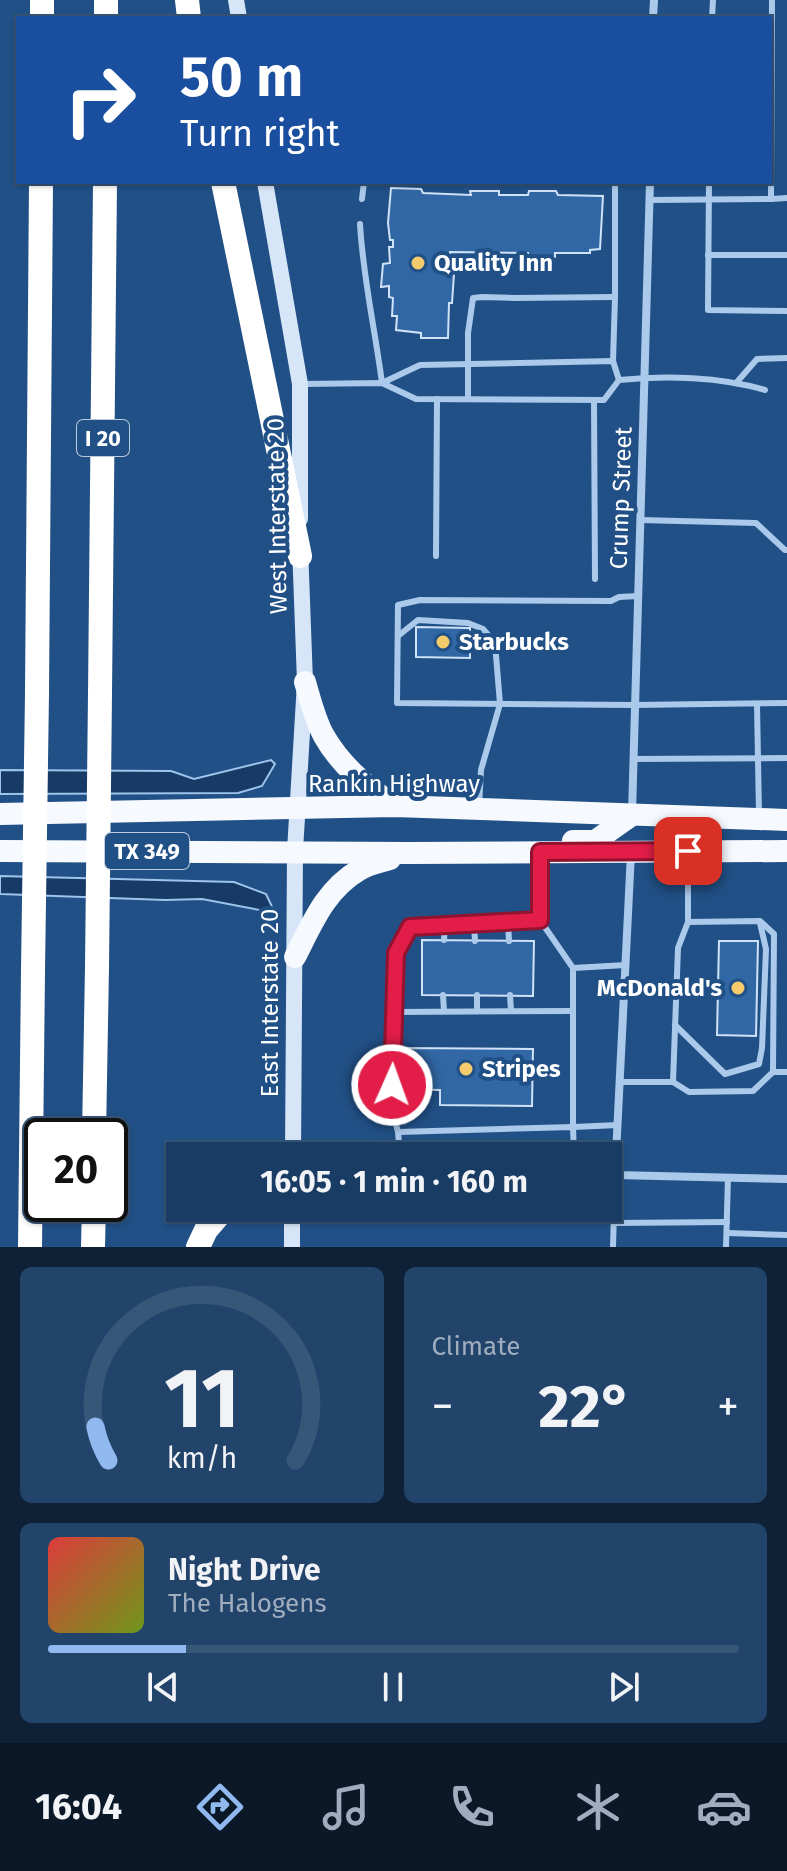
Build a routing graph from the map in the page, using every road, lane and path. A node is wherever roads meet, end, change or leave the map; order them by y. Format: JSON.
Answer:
{"nodes":[{"id":1,"x":41,"y":184,"type":"edge"},
{"id":2,"x":105,"y":184,"type":"edge"},
{"id":3,"x":223,"y":184,"type":"edge"},
{"id":4,"x":265,"y":184,"type":"edge"},
{"id":5,"x":364,"y":184,"type":"edge"},
{"id":6,"x":615,"y":184,"type":"edge"},
{"id":7,"x":650,"y":184,"type":"edge"},
{"id":8,"x":709,"y":184,"type":"edge"},
{"id":9,"x":771,"y":184,"type":"edge"},
{"id":10,"x":787,"y":198,"type":"edge"},
{"id":11,"x":362,"y":199,"type":"dead end"},
{"id":12,"x":708,"y":199,"type":"junction"},
{"id":13,"x":771,"y":199,"type":"junction"},
{"id":14,"x":650,"y":200,"type":"junction"},
{"id":15,"x":360,"y":224,"type":"dead end"},
{"id":16,"x":708,"y":255,"type":"junction"},
{"id":17,"x":787,"y":255,"type":"edge"},
{"id":18,"x":615,"y":297,"type":"junction"},
{"id":19,"x":787,"y":311,"type":"edge"},
{"id":20,"x":787,"y":358,"type":"edge"},
{"id":21,"x":613,"y":361,"type":"junction"},
{"id":22,"x":467,"y":364,"type":"junction"},
{"id":23,"x":645,"y":377,"type":"junction"},
{"id":24,"x":619,"y":380,"type":"junction"},
{"id":25,"x":737,"y":382,"type":"junction"},
{"id":26,"x":382,"y":383,"type":"junction"},
{"id":27,"x":300,"y":384,"type":"junction"},
{"id":28,"x":765,"y":390,"type":"dead end"},
{"id":29,"x":437,"y":399,"type":"junction"},
{"id":30,"x":468,"y":399,"type":"junction"},
{"id":31,"x":594,"y":400,"type":"junction"},
{"id":32,"x":640,"y":520,"type":"junction"},
{"id":33,"x":787,"y":550,"type":"edge"},
{"id":34,"x":300,"y":556,"type":"junction"},
{"id":35,"x":436,"y":556,"type":"dead end"},
{"id":36,"x":595,"y":579,"type":"dead end"},
{"id":37,"x":638,"y":596,"type":"junction"},
{"id":38,"x":398,"y":637,"type":"junction"},
{"id":39,"x":305,"y":682,"type":"junction"},
{"id":40,"x":787,"y":703,"type":"edge"},
{"id":41,"x":500,"y":704,"type":"junction"},
{"id":42,"x":757,"y":704,"type":"junction"},
{"id":43,"x":635,"y":705,"type":"junction"},
{"id":44,"x":759,"y":757,"type":"junction"},
{"id":45,"x":787,"y":758,"type":"edge"},
{"id":46,"x":633,"y":759,"type":"junction"},
{"id":47,"x":395,"y":806,"type":"junction"},
{"id":48,"x":297,"y":810,"type":"junction"},
{"id":49,"x":479,"y":810,"type":"junction"},
{"id":50,"x":0,"y":814,"type":"edge"},
{"id":51,"x":632,"y":815,"type":"junction"},
{"id":52,"x":759,"y":819,"type":"junction"},
{"id":53,"x":787,"y":820,"type":"edge"},
{"id":54,"x":787,"y":833,"type":"edge"},
{"id":55,"x":0,"y":851,"type":"edge"},
{"id":56,"x":295,"y":851,"type":"junction"},
{"id":57,"x":688,"y":851,"type":"junction"},
{"id":58,"x":787,"y":851,"type":"edge"},
{"id":59,"x":540,"y":852,"type":"junction"},
{"id":60,"x":631,"y":852,"type":"junction"},
{"id":61,"x":411,"y":853,"type":"junction"},
{"id":62,"x":459,"y":853,"type":"junction"},
{"id":63,"x":540,"y":920,"type":"junction"},
{"id":64,"x":760,"y":921,"type":"junction"},
{"id":65,"x":508,"y":922,"type":"junction"},
{"id":66,"x":688,"y":922,"type":"junction"},
{"id":67,"x":474,"y":924,"type":"junction"},
{"id":68,"x":445,"y":926,"type":"junction"},
{"id":69,"x":444,"y":940,"type":"dead end"},
{"id":70,"x":475,"y":941,"type":"dead end"},
{"id":71,"x":509,"y":941,"type":"dead end"},
{"id":72,"x":295,"y":957,"type":"junction"},
{"id":73,"x":626,"y":965,"type":"junction"},
{"id":74,"x":573,"y":968,"type":"junction"},
{"id":75,"x":443,"y":995,"type":"dead end"},
{"id":76,"x":477,"y":995,"type":"dead end"},
{"id":77,"x":510,"y":995,"type":"dead end"},
{"id":78,"x":444,"y":1011,"type":"junction"},
{"id":79,"x":477,"y":1011,"type":"junction"},
{"id":80,"x":511,"y":1011,"type":"junction"},
{"id":81,"x":572,"y":1011,"type":"junction"},
{"id":82,"x":394,"y":1012,"type":"junction"},
{"id":83,"x":675,"y":1025,"type":"junction"},
{"id":84,"x":773,"y":1072,"type":"junction"},
{"id":85,"x":787,"y":1072,"type":"edge"},
{"id":86,"x":621,"y":1082,"type":"junction"},
{"id":87,"x":673,"y":1082,"type":"junction"},
{"id":88,"x":94,"y":1118,"type":"edge"},
{"id":89,"x":618,"y":1125,"type":"junction"},
{"id":90,"x":573,"y":1127,"type":"junction"},
{"id":91,"x":398,"y":1132,"type":"junction"},
{"id":92,"x":293,"y":1142,"type":"edge"},
{"id":93,"x":399,"y":1142,"type":"edge"},
{"id":94,"x":574,"y":1142,"type":"edge"},
{"id":95,"x":617,"y":1142,"type":"edge"},
{"id":96,"x":622,"y":1175,"type":"edge"},
{"id":97,"x":728,"y":1177,"type":"junction"},
{"id":98,"x":787,"y":1179,"type":"edge"},
{"id":99,"x":94,"y":1222,"type":"edge"},
{"id":100,"x":213,"y":1222,"type":"edge"},
{"id":101,"x":292,"y":1222,"type":"edge"},
{"id":102,"x":727,"y":1222,"type":"junction"},
{"id":103,"x":614,"y":1223,"type":"joint"},
{"id":104,"x":727,"y":1233,"type":"junction"},
{"id":105,"x":775,"y":1234,"type":"junction"},
{"id":106,"x":787,"y":1235,"type":"edge"},
{"id":107,"x":775,"y":1245,"type":"dead end"},
{"id":108,"x":30,"y":1247,"type":"edge"},
{"id":109,"x":93,"y":1247,"type":"edge"},
{"id":110,"x":198,"y":1247,"type":"edge"},
{"id":111,"x":292,"y":1247,"type":"edge"},
{"id":112,"x":613,"y":1247,"type":"edge"},
{"id":113,"x":726,"y":1247,"type":"edge"}],
"edges":[{"from":1,"to":108,"type":"highway","bridge":true},
{"from":2,"to":88,"type":"highway","number":"I 20","bridge":true},
{"from":3,"to":34,"type":"highway"},
{"from":4,"to":27,"type":"main road","name":"West Interstate 20"},
{"from":5,"to":11,"type":"lane"},
{"from":6,"to":18,"type":"lane"},
{"from":7,"to":14,"type":"street","name":"Crump Street"},
{"from":8,"to":12,"type":"lane"},
{"from":9,"to":13,"type":"lane"},
{"from":10,"to":13,"type":"lane"},
{"from":12,"to":13,"type":"lane"},
{"from":12,"to":14,"type":"lane"},
{"from":12,"to":16,"type":"lane"},
{"from":14,"to":23,"type":"street","name":"Crump Street"},
{"from":15,"to":26,"type":"lane"},
{"from":16,"to":17,"type":"lane"},
{"from":16,"to":19,"type":"lane"},
{"from":18,"to":21,"type":"lane"},
{"from":18,"to":22,"type":"lane"},
{"from":20,"to":25,"type":"lane"},
{"from":21,"to":22,"type":"lane"},
{"from":21,"to":24,"type":"lane"},
{"from":22,"to":26,"type":"lane"},
{"from":22,"to":30,"type":"lane"},
{"from":23,"to":24,"type":"lane"},
{"from":23,"to":25,"type":"lane"},
{"from":23,"to":32,"type":"street","name":"Crump Street"},
{"from":24,"to":31,"type":"lane"},
{"from":25,"to":28,"type":"lane"},
{"from":26,"to":27,"type":"lane"},
{"from":26,"to":29,"type":"lane"},
{"from":27,"to":34,"type":"main road","name":"West Interstate 20"},
{"from":29,"to":30,"type":"lane"},
{"from":29,"to":35,"type":"lane"},
{"from":30,"to":31,"type":"lane"},
{"from":31,"to":36,"type":"lane"},
{"from":32,"to":33,"type":"lane"},
{"from":32,"to":37,"type":"street","name":"Crump Street"},
{"from":34,"to":39,"type":"main road","name":"West Interstate 20"},
{"from":37,"to":38,"type":"lane"},
{"from":37,"to":43,"type":"street","name":"Crump Street"},
{"from":38,"to":41,"type":"lane"},
{"from":38,"to":41,"type":"lane"},
{"from":39,"to":47,"type":"highway"},
{"from":39,"to":48,"type":"main road","name":"West Interstate 20"},
{"from":40,"to":42,"type":"lane"},
{"from":41,"to":43,"type":"lane"},
{"from":41,"to":49,"type":"lane"},
{"from":42,"to":43,"type":"lane"},
{"from":42,"to":44,"type":"lane"},
{"from":43,"to":46,"type":"street","name":"Crump Street"},
{"from":44,"to":45,"type":"lane"},
{"from":44,"to":46,"type":"lane"},
{"from":44,"to":52,"type":"lane"},
{"from":46,"to":51,"type":"street","name":"Crump Street"},
{"from":47,"to":48,"type":"highway","name":"Rankin Highway"},
{"from":47,"to":49,"type":"highway","name":"Rankin Highway"},
{"from":48,"to":50,"type":"highway","name":"Rankin Highway"},
{"from":48,"to":56,"type":"main road","name":"West Interstate 20"},
{"from":49,"to":51,"type":"highway","name":"Rankin Highway"},
{"from":51,"to":52,"type":"highway","name":"Rankin Highway"},
{"from":51,"to":62,"type":"highway"},
{"from":52,"to":53,"type":"highway","name":"Rankin Highway"},
{"from":54,"to":60,"type":"highway"},
{"from":55,"to":56,"type":"highway","number":"TX 349"},
{"from":56,"to":61,"type":"highway"},
{"from":56,"to":72,"type":"main road","name":"East Interstate 20"},
{"from":57,"to":58,"type":"highway"},
{"from":57,"to":60,"type":"highway"},
{"from":57,"to":66,"type":"lane"},
{"from":59,"to":60,"type":"highway"},
{"from":59,"to":62,"type":"highway"},
{"from":59,"to":63,"type":"lane"},
{"from":60,"to":73,"type":"street"},
{"from":61,"to":62,"type":"highway"},
{"from":61,"to":72,"type":"highway"},
{"from":63,"to":65,"type":"lane"},
{"from":63,"to":74,"type":"lane"},
{"from":64,"to":66,"type":"lane"},
{"from":64,"to":83,"type":"lane"},
{"from":64,"to":84,"type":"lane"},
{"from":65,"to":67,"type":"lane"},
{"from":65,"to":71,"type":"lane"},
{"from":66,"to":83,"type":"lane"},
{"from":67,"to":68,"type":"lane"},
{"from":67,"to":70,"type":"lane"},
{"from":68,"to":69,"type":"lane"},
{"from":68,"to":82,"type":"lane"},
{"from":72,"to":92,"type":"main road","name":"East Interstate 20"},
{"from":73,"to":74,"type":"lane"},
{"from":73,"to":86,"type":"street"},
{"from":74,"to":81,"type":"lane"},
{"from":75,"to":78,"type":"lane"},
{"from":76,"to":79,"type":"lane"},
{"from":77,"to":80,"type":"lane"},
{"from":78,"to":79,"type":"lane"},
{"from":78,"to":82,"type":"lane"},
{"from":79,"to":80,"type":"lane"},
{"from":80,"to":81,"type":"lane"},
{"from":81,"to":90,"type":"lane"},
{"from":82,"to":91,"type":"lane"},
{"from":83,"to":87,"type":"lane"},
{"from":84,"to":85,"type":"lane"},
{"from":84,"to":87,"type":"lane"},
{"from":86,"to":87,"type":"lane"},
{"from":86,"to":89,"type":"street"},
{"from":89,"to":90,"type":"lane"},
{"from":89,"to":95,"type":"street"},
{"from":90,"to":91,"type":"lane"},
{"from":90,"to":94,"type":"lane"},
{"from":91,"to":93,"type":"lane"},
{"from":96,"to":97,"type":"street"},
{"from":97,"to":98,"type":"street"},
{"from":97,"to":102,"type":"lane"},
{"from":99,"to":109,"type":"highway"},
{"from":100,"to":110,"type":"highway"},
{"from":101,"to":111,"type":"main road"},
{"from":102,"to":103,"type":"lane"},
{"from":102,"to":104,"type":"lane"},
{"from":103,"to":112,"type":"lane"},
{"from":104,"to":105,"type":"lane"},
{"from":104,"to":113,"type":"lane"},
{"from":105,"to":106,"type":"lane"},
{"from":105,"to":107,"type":"lane"}]}
